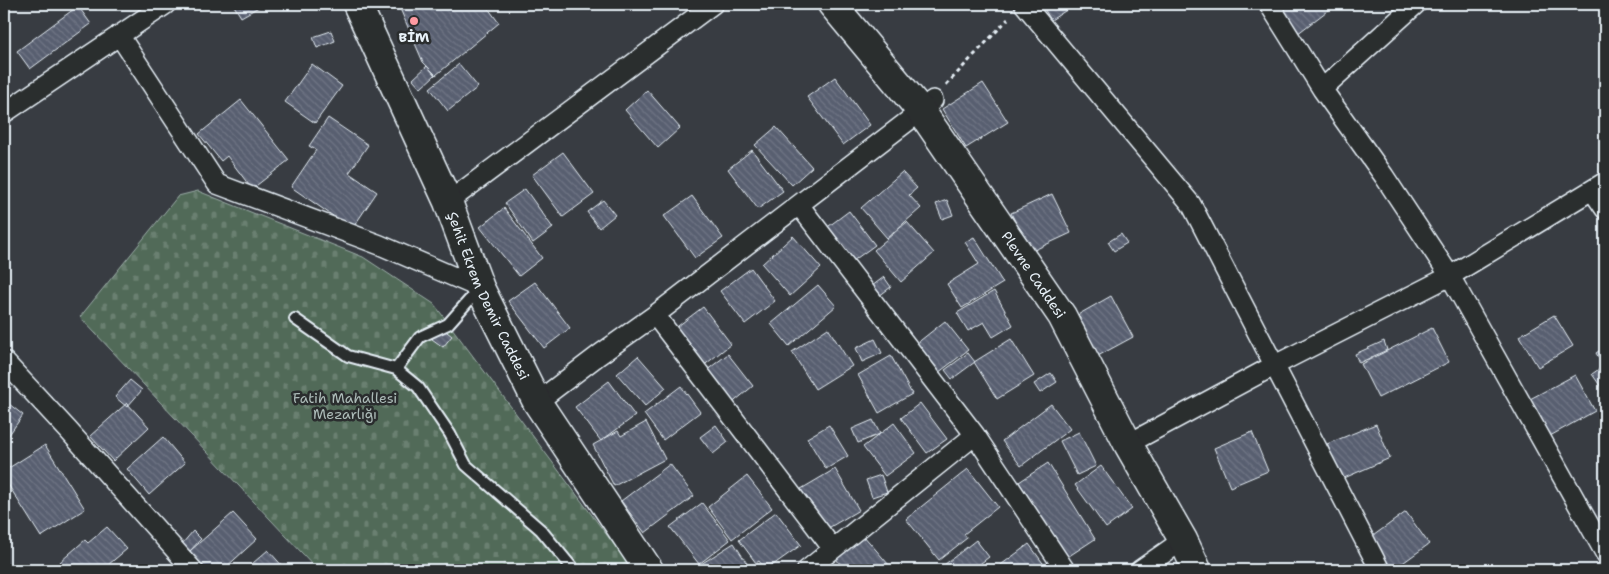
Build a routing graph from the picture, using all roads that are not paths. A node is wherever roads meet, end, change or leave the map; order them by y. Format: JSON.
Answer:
{"nodes":[{"id":1,"x":166,"y":4,"type":"edge"},
{"id":2,"x":713,"y":4,"type":"edge"},
{"id":3,"x":832,"y":4,"type":"edge"},
{"id":4,"x":1024,"y":4,"type":"edge"},
{"id":5,"x":1269,"y":4,"type":"edge"},
{"id":6,"x":1416,"y":4,"type":"edge"},
{"id":7,"x":362,"y":6,"type":"edge"},
{"id":8,"x":119,"y":35,"type":"junction"},
{"id":9,"x":1322,"y":89,"type":"junction"},
{"id":10,"x":927,"y":105,"type":"junction"},
{"id":11,"x":4,"y":113,"type":"edge"},
{"id":12,"x":1599,"y":186,"type":"edge"},
{"id":13,"x":448,"y":202,"type":"junction"},
{"id":14,"x":800,"y":205,"type":"junction"},
{"id":15,"x":1605,"y":209,"type":"edge"},
{"id":16,"x":1450,"y":276,"type":"junction"},
{"id":17,"x":480,"y":288,"type":"junction"},
{"id":18,"x":656,"y":315,"type":"junction"},
{"id":19,"x":295,"y":320,"type":"dead end"},
{"id":20,"x":4,"y":361,"type":"edge"},
{"id":21,"x":1275,"y":365,"type":"junction"},
{"id":22,"x":396,"y":369,"type":"junction"},
{"id":23,"x":538,"y":402,"type":"junction"},
{"id":24,"x":975,"y":435,"type":"junction"},
{"id":25,"x":1128,"y":444,"type":"junction"},
{"id":26,"x":1183,"y":540,"type":"junction"},
{"id":27,"x":833,"y":549,"type":"junction"},
{"id":28,"x":1605,"y":553,"type":"edge"},
{"id":29,"x":193,"y":570,"type":"edge"},
{"id":30,"x":574,"y":570,"type":"edge"},
{"id":31,"x":649,"y":570,"type":"edge"},
{"id":32,"x":807,"y":570,"type":"edge"},
{"id":33,"x":1065,"y":570,"type":"edge"},
{"id":34,"x":1140,"y":570,"type":"edge"},
{"id":35,"x":1197,"y":570,"type":"edge"},
{"id":36,"x":1380,"y":570,"type":"edge"}],
"edges":[{"from":1,"to":8,"type":"street"},
{"from":2,"to":13,"type":"street"},
{"from":3,"to":10,"type":"street","name":"Plevne Caddesi"},
{"from":4,"to":21,"type":"street"},
{"from":5,"to":9,"type":"street"},
{"from":6,"to":9,"type":"street"},
{"from":7,"to":13,"type":"street","name":"Şehit Ekrem Demir Caddesi"},
{"from":8,"to":11,"type":"street"},
{"from":8,"to":17,"type":"street"},
{"from":9,"to":16,"type":"street"},
{"from":10,"to":14,"type":"street"},
{"from":10,"to":25,"type":"street","name":"Plevne Caddesi"},
{"from":12,"to":15,"type":"street"},
{"from":12,"to":16,"type":"street"},
{"from":13,"to":17,"type":"street","name":"Şehit Ekrem Demir Caddesi"},
{"from":14,"to":18,"type":"street"},
{"from":14,"to":24,"type":"street"},
{"from":16,"to":21,"type":"street"},
{"from":16,"to":28,"type":"street"},
{"from":17,"to":22,"type":"lane"},
{"from":17,"to":23,"type":"street","name":"Şehit Ekrem Demir Caddesi"},
{"from":18,"to":23,"type":"street"},
{"from":18,"to":27,"type":"street"},
{"from":19,"to":22,"type":"lane"},
{"from":20,"to":29,"type":"street"},
{"from":21,"to":25,"type":"street"},
{"from":21,"to":36,"type":"street"},
{"from":22,"to":30,"type":"lane"},
{"from":23,"to":31,"type":"street","name":"Şehit Ekrem Demir Caddesi"},
{"from":24,"to":27,"type":"street"},
{"from":24,"to":33,"type":"street"},
{"from":25,"to":26,"type":"street","name":"Plevne Caddesi"},
{"from":26,"to":34,"type":"street"},
{"from":26,"to":35,"type":"street","name":"Plevne Caddesi"},
{"from":27,"to":32,"type":"street"}]}
